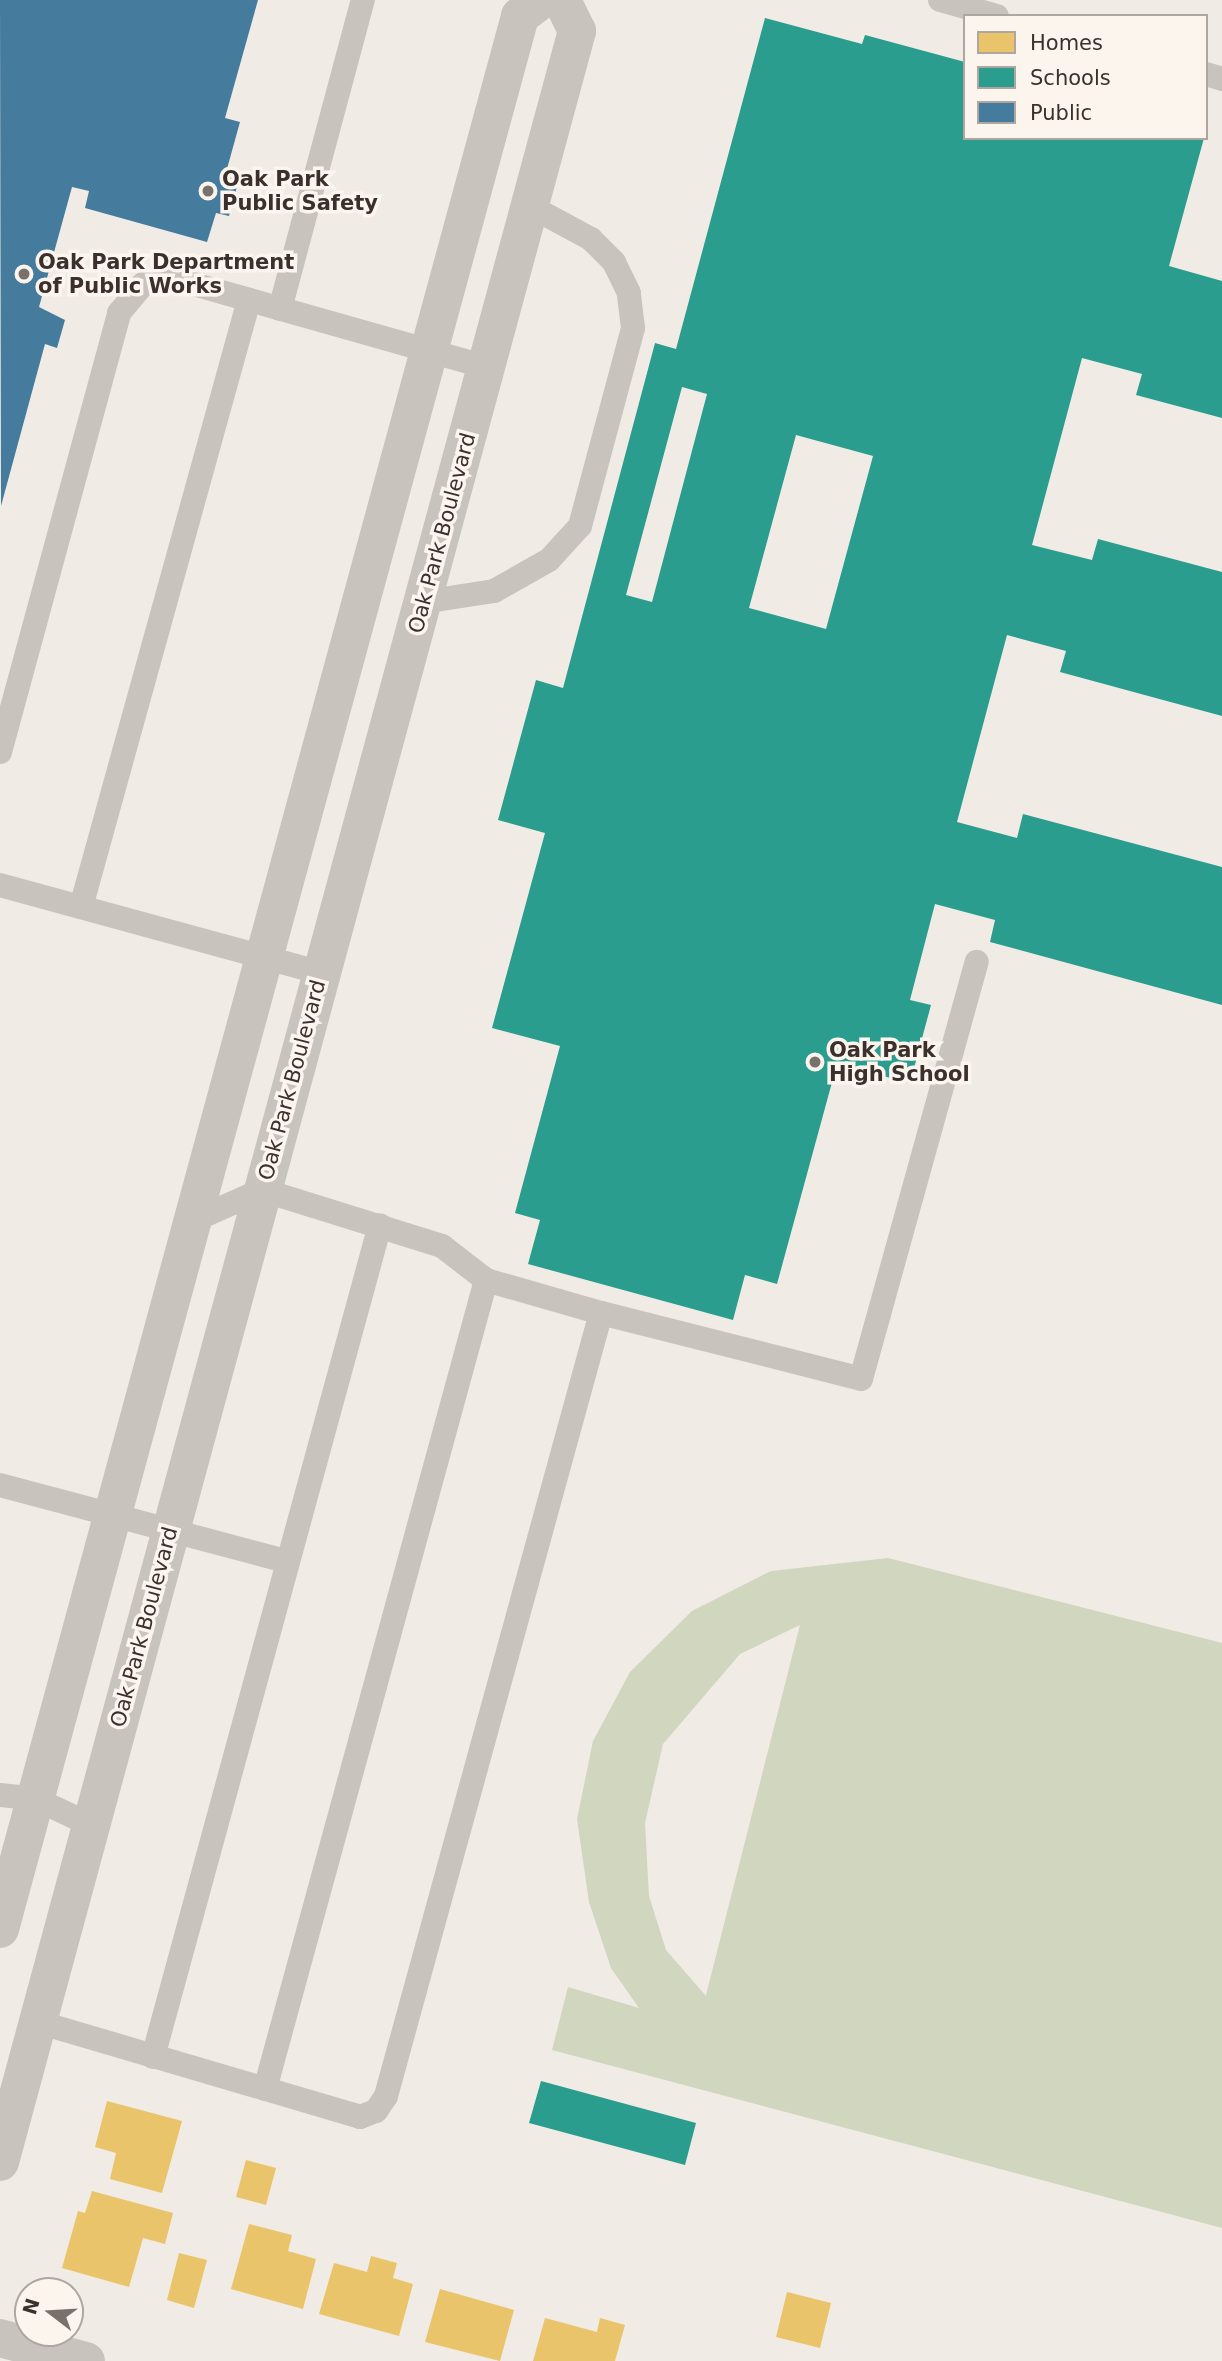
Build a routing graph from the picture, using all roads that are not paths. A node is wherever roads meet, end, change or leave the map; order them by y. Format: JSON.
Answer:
{"nodes":[{"id":1,"x":363,"y":0,"type":"edge"},
{"id":2,"x":541,"y":0,"type":"edge"},
{"id":3,"x":562,"y":0,"type":"edge"},
{"id":4,"x":940,"y":0,"type":"edge"},
{"id":5,"x":989,"y":14,"type":"edge"},
{"id":6,"x":530,"y":206,"type":"junction"},
{"id":7,"x":248,"y":300,"type":"junction"},
{"id":8,"x":280,"y":309,"type":"junction"},
{"id":9,"x":428,"y":350,"type":"junction"},
{"id":10,"x":487,"y":367,"type":"junction"},
{"id":11,"x":423,"y":602,"type":"junction"},
{"id":12,"x":0,"y":752,"type":"edge"},
{"id":13,"x":0,"y":886,"type":"edge"},
{"id":14,"x":81,"y":907,"type":"junction"},
{"id":15,"x":264,"y":957,"type":"junction"},
{"id":16,"x":977,"y":962,"type":"dead end"},
{"id":17,"x":321,"y":973,"type":"junction"},
{"id":18,"x":262,"y":1191,"type":"junction"},
{"id":19,"x":192,"y":1221,"type":"junction"},
{"id":20,"x":380,"y":1225,"type":"junction"},
{"id":21,"x":486,"y":1280,"type":"junction"},
{"id":22,"x":601,"y":1313,"type":"junction"},
{"id":23,"x":0,"y":1485,"type":"edge"},
{"id":24,"x":113,"y":1515,"type":"junction"},
{"id":25,"x":170,"y":1530,"type":"junction"},
{"id":26,"x":285,"y":1561,"type":"junction"},
{"id":27,"x":18,"y":1797,"type":"edge"},
{"id":28,"x":91,"y":1825,"type":"junction"},
{"id":29,"x":0,"y":1929,"type":"edge"},
{"id":30,"x":38,"y":2022,"type":"junction"},
{"id":31,"x":153,"y":2057,"type":"junction"},
{"id":32,"x":265,"y":2089,"type":"junction"},
{"id":33,"x":0,"y":2162,"type":"edge"},
{"id":34,"x":0,"y":2338,"type":"edge"},
{"id":35,"x":86,"y":2361,"type":"edge"}],
"edges":[{"from":1,"to":8,"type":"lane"},
{"from":2,"to":9,"type":"street"},
{"from":3,"to":6,"type":"street","name":"Oak Park Boulevard"},
{"from":4,"to":5,"type":"lane"},
{"from":6,"to":10,"type":"street","name":"Oak Park Boulevard"},
{"from":6,"to":11,"type":"lane"},
{"from":7,"to":8,"type":"lane"},
{"from":7,"to":12,"type":"lane"},
{"from":7,"to":14,"type":"lane"},
{"from":8,"to":9,"type":"lane"},
{"from":9,"to":10,"type":"lane"},
{"from":9,"to":15,"type":"street"},
{"from":10,"to":11,"type":"street","name":"Oak Park Boulevard"},
{"from":11,"to":17,"type":"street","name":"Oak Park Boulevard"},
{"from":13,"to":14,"type":"lane"},
{"from":14,"to":15,"type":"lane"},
{"from":15,"to":17,"type":"lane"},
{"from":15,"to":19,"type":"street"},
{"from":16,"to":22,"type":"lane"},
{"from":17,"to":18,"type":"street","name":"Oak Park Boulevard"},
{"from":18,"to":19,"type":"lane"},
{"from":18,"to":20,"type":"lane"},
{"from":18,"to":25,"type":"street","name":"Oak Park Boulevard"},
{"from":19,"to":24,"type":"street"},
{"from":20,"to":21,"type":"lane"},
{"from":20,"to":26,"type":"lane"},
{"from":21,"to":22,"type":"lane"},
{"from":21,"to":32,"type":"lane"},
{"from":22,"to":32,"type":"lane"},
{"from":23,"to":24,"type":"lane"},
{"from":24,"to":25,"type":"lane"},
{"from":24,"to":27,"type":"street"},
{"from":25,"to":26,"type":"lane"},
{"from":25,"to":28,"type":"street","name":"Oak Park Boulevard"},
{"from":26,"to":31,"type":"lane"},
{"from":27,"to":28,"type":"lane"},
{"from":27,"to":29,"type":"street"},
{"from":28,"to":30,"type":"street","name":"Oak Park Boulevard"},
{"from":30,"to":31,"type":"lane"},
{"from":30,"to":33,"type":"street","name":"Oak Park Boulevard"},
{"from":31,"to":32,"type":"lane"},
{"from":34,"to":35,"type":"street"}]}
